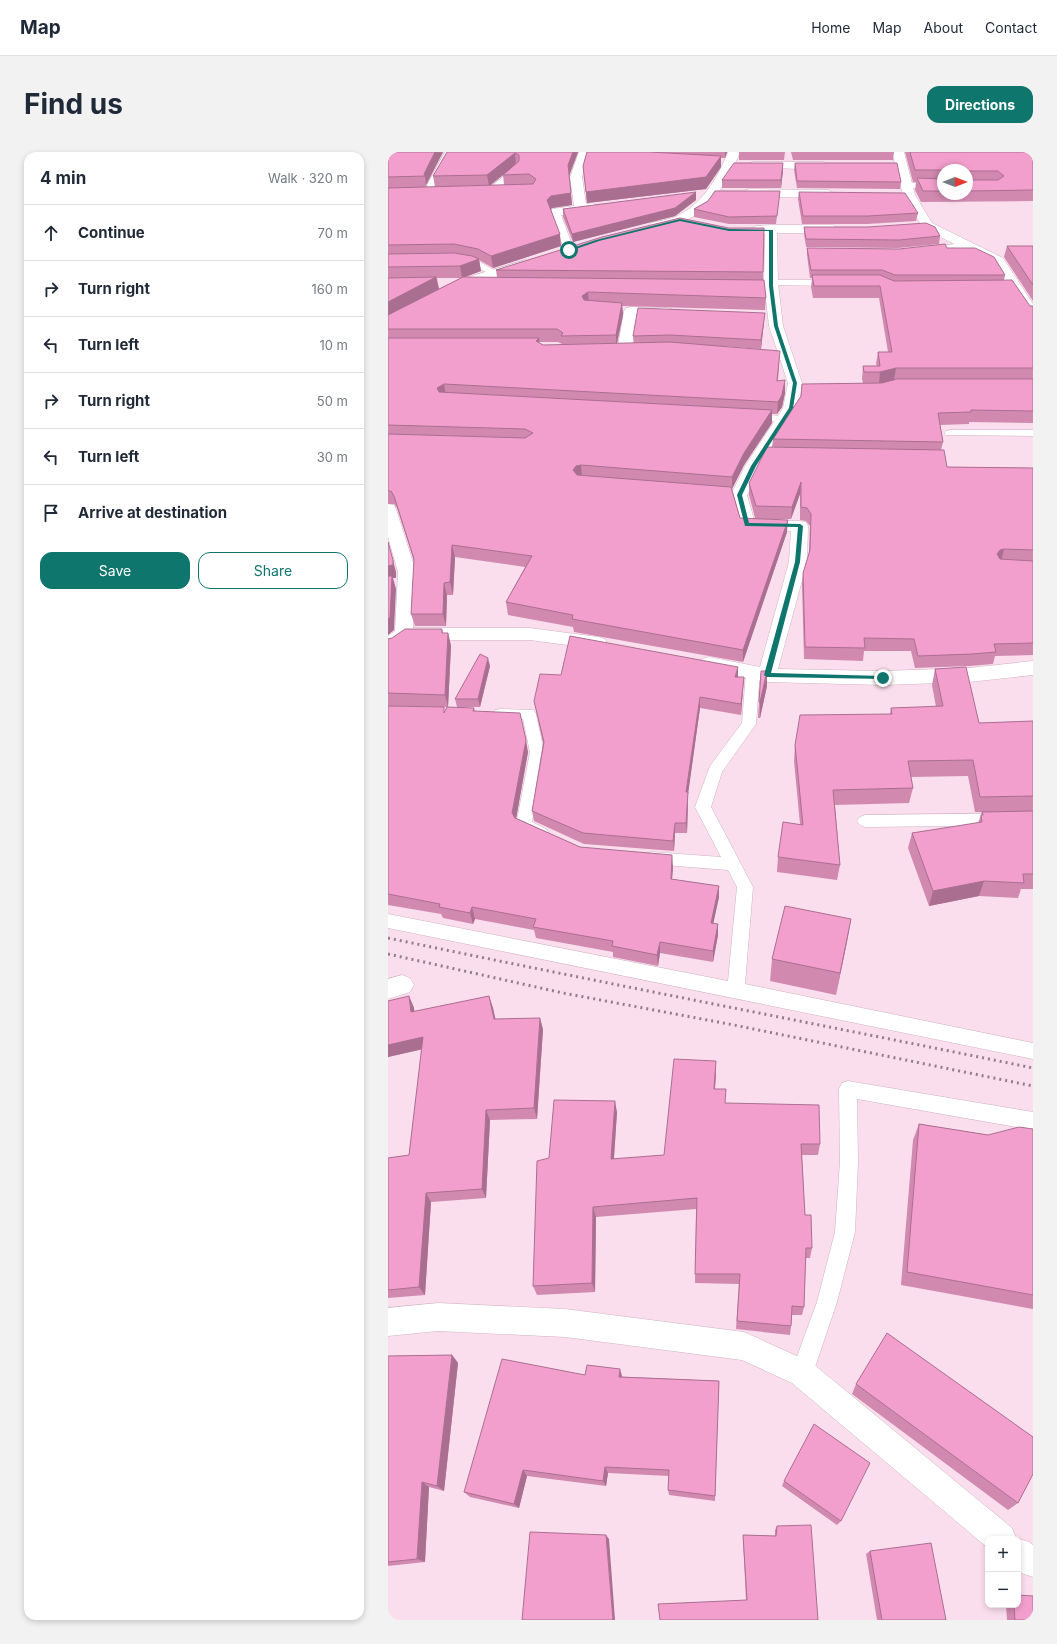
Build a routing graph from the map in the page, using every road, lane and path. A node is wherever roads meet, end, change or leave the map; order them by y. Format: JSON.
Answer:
{"nodes":[{"id":1,"x":449,"y":152,"type":"edge"},
{"id":2,"x":585,"y":152,"type":"edge"},
{"id":3,"x":898,"y":152,"type":"edge"},
{"id":4,"x":729,"y":161,"type":"edge"},
{"id":5,"x":839,"y":166,"type":"edge"},
{"id":6,"x":886,"y":166,"type":"edge"},
{"id":7,"x":901,"y":166,"type":"junction"},
{"id":8,"x":516,"y":169,"type":"edge"},
{"id":9,"x":937,"y":187,"type":"edge"},
{"id":10,"x":908,"y":190,"type":"junction"},
{"id":11,"x":431,"y":191,"type":"edge"},
{"id":12,"x":490,"y":192,"type":"junction"},
{"id":13,"x":506,"y":192,"type":"edge"},
{"id":14,"x":474,"y":193,"type":"edge"},
{"id":15,"x":710,"y":193,"type":"junction"},
{"id":16,"x":838,"y":194,"type":"edge"},
{"id":17,"x":695,"y":195,"type":"edge"},
{"id":18,"x":893,"y":195,"type":"edge"},
{"id":19,"x":604,"y":206,"type":"edge"},
{"id":20,"x":581,"y":209,"type":"junction"},
{"id":21,"x":556,"y":212,"type":"joint"},
{"id":22,"x":680,"y":220,"type":"junction"},
{"id":23,"x":701,"y":224,"type":"edge"},
{"id":24,"x":926,"y":225,"type":"junction"},
{"id":25,"x":912,"y":226,"type":"edge"},
{"id":26,"x":643,"y":229,"type":"edge"},
{"id":27,"x":843,"y":229,"type":"edge"},
{"id":28,"x":743,"y":230,"type":"edge"},
{"id":29,"x":771,"y":230,"type":"junction"},
{"id":30,"x":583,"y":245,"type":"edge"},
{"id":31,"x":966,"y":246,"type":"junction"},
{"id":32,"x":569,"y":250,"type":"junction"},
{"id":33,"x":913,"y":251,"type":"edge"},
{"id":34,"x":554,"y":255,"type":"edge"},
{"id":35,"x":448,"y":260,"type":"edge"},
{"id":36,"x":539,"y":260,"type":"edge"},
{"id":37,"x":494,"y":273,"type":"junction"},
{"id":38,"x":463,"y":283,"type":"junction"},
{"id":39,"x":510,"y":283,"type":"edge"},
{"id":40,"x":842,"y":283,"type":"edge"},
{"id":41,"x":765,"y":285,"type":"junction"},
{"id":42,"x":1000,"y":287,"type":"edge"},
{"id":43,"x":1015,"y":287,"type":"junction"},
{"id":44,"x":440,"y":289,"type":"edge"},
{"id":45,"x":679,"y":312,"type":"edge"},
{"id":46,"x":1033,"y":314,"type":"edge"},
{"id":47,"x":758,"y":315,"type":"edge"},
{"id":48,"x":774,"y":316,"type":"junction"},
{"id":49,"x":663,"y":350,"type":"edge"},
{"id":50,"x":737,"y":416,"type":"edge"},
{"id":51,"x":784,"y":419,"type":"junction"},
{"id":52,"x":950,"y":433,"type":"dead end"},
{"id":53,"x":1033,"y":433,"type":"edge"},
{"id":54,"x":388,"y":509,"type":"edge"},
{"id":55,"x":404,"y":634,"type":"junction"},
{"id":56,"x":388,"y":645,"type":"edge"},
{"id":57,"x":613,"y":646,"type":"edge"},
{"id":58,"x":690,"y":660,"type":"edge"},
{"id":59,"x":1033,"y":668,"type":"edge"},
{"id":60,"x":760,"y":673,"type":"junction"},
{"id":61,"x":482,"y":714,"type":"edge"},
{"id":62,"x":1033,"y":819,"type":"edge"},
{"id":63,"x":865,"y":821,"type":"dead end"},
{"id":64,"x":553,"y":838,"type":"edge"},
{"id":65,"x":640,"y":857,"type":"edge"},
{"id":66,"x":734,"y":864,"type":"junction"},
{"id":67,"x":388,"y":921,"type":"edge"},
{"id":68,"x":736,"y":990,"type":"junction"},
{"id":69,"x":1033,"y":1051,"type":"edge"},
{"id":70,"x":1033,"y":1121,"type":"edge"},
{"id":71,"x":388,"y":1322,"type":"edge"},
{"id":72,"x":802,"y":1373,"type":"junction"},
{"id":73,"x":997,"y":1536,"type":"edge"},
{"id":74,"x":1021,"y":1556,"type":"edge"},
{"id":75,"x":1033,"y":1560,"type":"edge"}],
"edges":[{"from":1,"to":11,"type":"lane"},
{"from":2,"to":20,"type":"street"},
{"from":3,"to":7,"type":"street"},
{"from":4,"to":5,"type":"street"},
{"from":4,"to":15,"type":"street"},
{"from":6,"to":7,"type":"street"},
{"from":7,"to":10,"type":"street"},
{"from":8,"to":12,"type":"lane"},
{"from":9,"to":10,"type":"lane"},
{"from":10,"to":18,"type":"street"},
{"from":10,"to":24,"type":"street"},
{"from":12,"to":13,"type":"street"},
{"from":12,"to":14,"type":"street"},
{"from":15,"to":16,"type":"street"},
{"from":15,"to":17,"type":"street"},
{"from":15,"to":22,"type":"street"},
{"from":19,"to":20,"type":"street"},
{"from":20,"to":21,"type":"street"},
{"from":21,"to":32,"type":"lane"},
{"from":22,"to":23,"type":"street"},
{"from":22,"to":26,"type":"street"},
{"from":24,"to":25,"type":"street"},
{"from":24,"to":31,"type":"street"},
{"from":27,"to":29,"type":"street"},
{"from":28,"to":29,"type":"street"},
{"from":29,"to":41,"type":"street"},
{"from":30,"to":32,"type":"street"},
{"from":31,"to":33,"type":"lane"},
{"from":31,"to":43,"type":"street"},
{"from":32,"to":34,"type":"street"},
{"from":35,"to":37,"type":"lane"},
{"from":36,"to":37,"type":"street"},
{"from":37,"to":38,"type":"street"},
{"from":38,"to":39,"type":"street"},
{"from":38,"to":44,"type":"street"},
{"from":40,"to":41,"type":"lane"},
{"from":41,"to":48,"type":"street"},
{"from":42,"to":43,"type":"lane"},
{"from":43,"to":46,"type":"street"},
{"from":45,"to":49,"type":"street"},
{"from":47,"to":48,"type":"street"},
{"from":48,"to":51,"type":"street"},
{"from":50,"to":51,"type":"lane"},
{"from":51,"to":60,"type":"street"},
{"from":52,"to":53,"type":"lane"},
{"from":54,"to":55,"type":"street"},
{"from":55,"to":56,"type":"street"},
{"from":55,"to":57,"type":"street"},
{"from":58,"to":60,"type":"street"},
{"from":59,"to":60,"type":"street"},
{"from":60,"to":66,"type":"lane"},
{"from":61,"to":64,"type":"lane"},
{"from":62,"to":63,"type":"lane"},
{"from":65,"to":66,"type":"lane"},
{"from":66,"to":68,"type":"lane"},
{"from":67,"to":68,"type":"lane"},
{"from":68,"to":69,"type":"lane"},
{"from":70,"to":72,"type":"lane"},
{"from":71,"to":72,"type":"street"},
{"from":72,"to":73,"type":"street"},
{"from":74,"to":75,"type":"street"}]}
